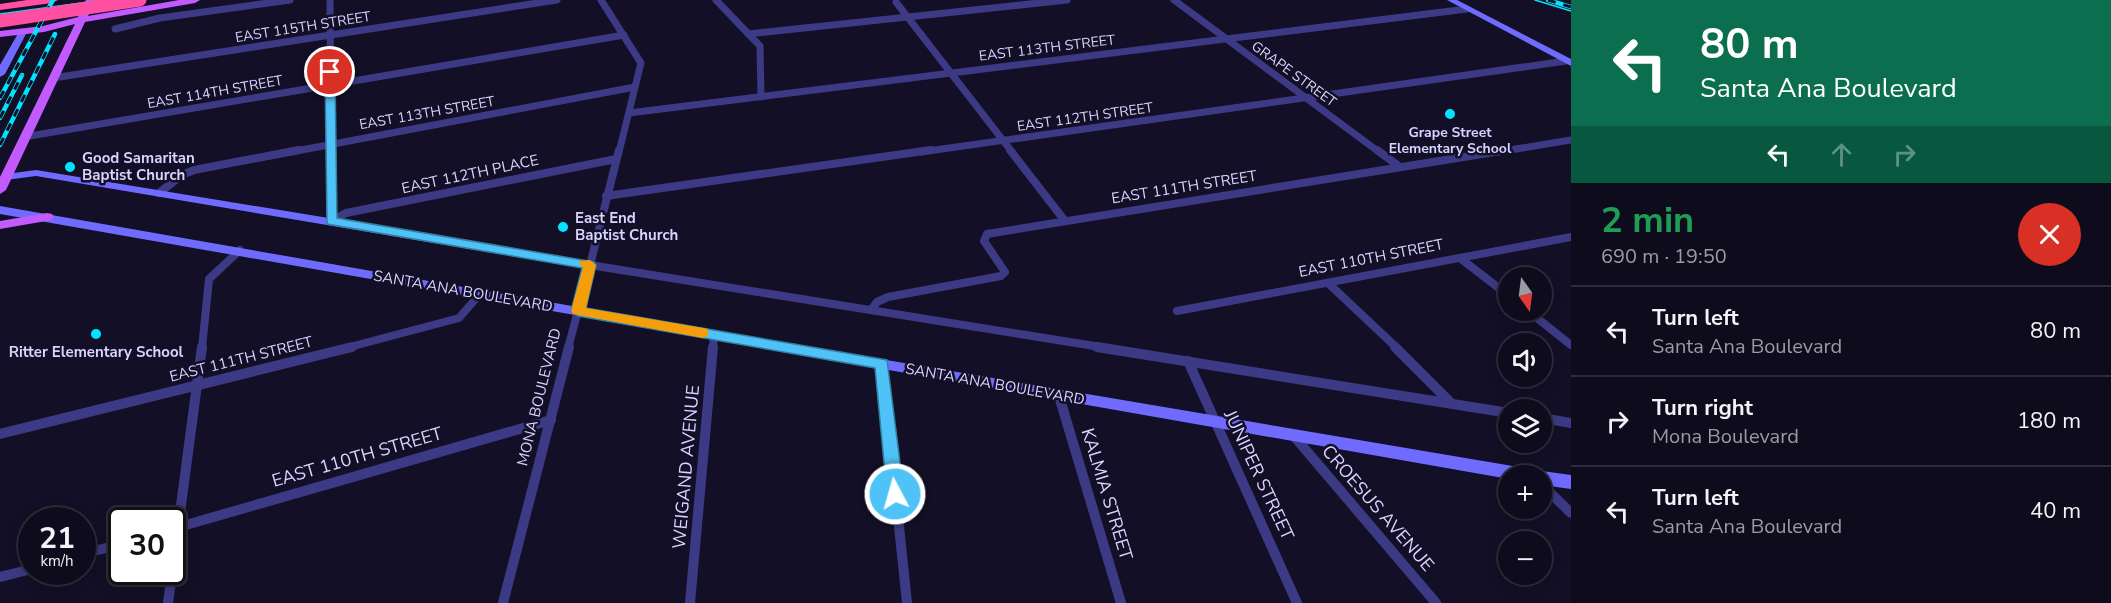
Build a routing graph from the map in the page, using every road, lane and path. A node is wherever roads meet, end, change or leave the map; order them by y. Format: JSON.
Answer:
{"nodes":[{"id":1,"x":52,"y":0,"type":"edge"},
{"id":2,"x":91,"y":0,"type":"edge"},
{"id":3,"x":140,"y":0,"type":"edge"},
{"id":4,"x":195,"y":0,"type":"edge"},
{"id":5,"x":290,"y":0,"type":"edge"},
{"id":6,"x":330,"y":0,"type":"edge"},
{"id":7,"x":557,"y":0,"type":"edge"},
{"id":8,"x":601,"y":0,"type":"edge"},
{"id":9,"x":716,"y":0,"type":"edge"},
{"id":10,"x":1067,"y":0,"type":"edge"},
{"id":11,"x":1174,"y":0,"type":"edge"},
{"id":12,"x":1451,"y":0,"type":"edge"},
{"id":13,"x":896,"y":2,"type":"dead end"},
{"id":14,"x":0,"y":7,"type":"edge"},
{"id":15,"x":1467,"y":9,"type":"junction"},
{"id":16,"x":907,"y":17,"type":"junction"},
{"id":17,"x":82,"y":20,"type":"junction"},
{"id":18,"x":0,"y":21,"type":"edge"},
{"id":19,"x":62,"y":23,"type":"junction"},
{"id":20,"x":115,"y":28,"type":"dead end"},
{"id":21,"x":0,"y":32,"type":"edge"},
{"id":22,"x":23,"y":32,"type":"junction"},
{"id":23,"x":748,"y":34,"type":"junction"},
{"id":24,"x":624,"y":35,"type":"junction"},
{"id":25,"x":331,"y":36,"type":"junction"},
{"id":26,"x":1226,"y":38,"type":"junction"},
{"id":27,"x":1569,"y":62,"type":"edge"},
{"id":28,"x":950,"y":72,"type":"junction"},
{"id":29,"x":0,"y":74,"type":"edge"},
{"id":30,"x":53,"y":78,"type":"junction"},
{"id":31,"x":330,"y":84,"type":"junction"},
{"id":32,"x":635,"y":87,"type":"junction"},
{"id":33,"x":761,"y":97,"type":"junction"},
{"id":34,"x":1306,"y":98,"type":"junction"},
{"id":35,"x":629,"y":113,"type":"junction"},
{"id":36,"x":24,"y":137,"type":"junction"},
{"id":37,"x":1571,"y":140,"type":"edge"},
{"id":38,"x":1003,"y":141,"type":"junction"},
{"id":39,"x":332,"y":143,"type":"junction"},
{"id":40,"x":616,"y":159,"type":"junction"},
{"id":41,"x":1400,"y":167,"type":"junction"},
{"id":42,"x":3,"y":179,"type":"edge"},
{"id":43,"x":0,"y":190,"type":"edge"},
{"id":44,"x":159,"y":193,"type":"junction"},
{"id":45,"x":606,"y":196,"type":"junction"},
{"id":46,"x":0,"y":210,"type":"edge"},
{"id":47,"x":47,"y":218,"type":"junction"},
{"id":48,"x":331,"y":221,"type":"junction"},
{"id":49,"x":1065,"y":221,"type":"junction"},
{"id":50,"x":0,"y":225,"type":"edge"},
{"id":51,"x":1571,"y":237,"type":"edge"},
{"id":52,"x":240,"y":250,"type":"junction"},
{"id":53,"x":1460,"y":258,"type":"junction"},
{"id":54,"x":590,"y":265,"type":"junction"},
{"id":55,"x":1328,"y":282,"type":"junction"},
{"id":56,"x":1498,"y":287,"type":"edge"},
{"id":57,"x":479,"y":295,"type":"junction"},
{"id":58,"x":871,"y":310,"type":"junction"},
{"id":59,"x":578,"y":311,"type":"junction"},
{"id":60,"x":1177,"y":311,"type":"dead end"},
{"id":61,"x":1541,"y":321,"type":"edge"},
{"id":62,"x":714,"y":334,"type":"junction"},
{"id":63,"x":1571,"y":345,"type":"edge"},
{"id":64,"x":1188,"y":361,"type":"junction"},
{"id":65,"x":882,"y":364,"type":"junction"},
{"id":66,"x":198,"y":386,"type":"junction"},
{"id":67,"x":1059,"y":396,"type":"junction"},
{"id":68,"x":1452,"y":404,"type":"junction"},
{"id":69,"x":1498,"y":411,"type":"edge"},
{"id":70,"x":550,"y":420,"type":"junction"},
{"id":71,"x":1552,"y":420,"type":"edge"},
{"id":72,"x":1214,"y":421,"type":"junction"},
{"id":73,"x":1571,"y":423,"type":"edge"},
{"id":74,"x":0,"y":434,"type":"edge"},
{"id":75,"x":1293,"y":435,"type":"junction"},
{"id":76,"x":1498,"y":470,"type":"edge"},
{"id":77,"x":1552,"y":479,"type":"edge"},
{"id":78,"x":1571,"y":482,"type":"edge"},
{"id":79,"x":1552,"y":495,"type":"edge"},
{"id":80,"x":179,"y":507,"type":"edge"},
{"id":81,"x":1571,"y":513,"type":"edge"},
{"id":82,"x":186,"y":526,"type":"edge"},
{"id":83,"x":18,"y":573,"type":"edge"},
{"id":84,"x":0,"y":578,"type":"edge"},
{"id":85,"x":170,"y":585,"type":"edge"},
{"id":86,"x":168,"y":603,"type":"edge"},
{"id":87,"x":503,"y":603,"type":"edge"},
{"id":88,"x":690,"y":603,"type":"edge"},
{"id":89,"x":907,"y":603,"type":"edge"},
{"id":90,"x":1121,"y":603,"type":"edge"},
{"id":91,"x":1297,"y":603,"type":"edge"},
{"id":92,"x":1436,"y":603,"type":"edge"}],
"edges":[{"from":1,"to":14,"type":"highway"},
{"from":2,"to":17,"type":"main road"},
{"from":3,"to":18,"type":"highway","bridge":true},
{"from":4,"to":17,"type":"main road"},
{"from":5,"to":20,"type":"street"},
{"from":6,"to":25,"type":"street"},
{"from":7,"to":25,"type":"street","name":"EAST 115TH STREET"},
{"from":8,"to":24,"type":"street","name":"MONA BOULEVARD"},
{"from":9,"to":23,"type":"street"},
{"from":10,"to":16,"type":"street"},
{"from":11,"to":26,"type":"street","name":"GRAPE STREET"},
{"from":12,"to":15,"type":"street"},
{"from":13,"to":16,"type":"street"},
{"from":15,"to":26,"type":"street","name":"EAST 113TH STREET"},
{"from":15,"to":27,"type":"street"},
{"from":16,"to":23,"type":"street"},
{"from":16,"to":28,"type":"street"},
{"from":17,"to":19,"type":"main road"},
{"from":17,"to":30,"type":"main road"},
{"from":19,"to":21,"type":"main road"},
{"from":19,"to":22,"type":"main road"},
{"from":21,"to":22,"type":"main road"},
{"from":22,"to":29,"type":"street"},
{"from":23,"to":33,"type":"street"},
{"from":24,"to":31,"type":"street","name":"EAST 114TH STREET"},
{"from":24,"to":32,"type":"street","name":"MONA BOULEVARD"},
{"from":25,"to":30,"type":"street","name":"EAST 115TH STREET"},
{"from":25,"to":31,"type":"street"},
{"from":26,"to":28,"type":"street","name":"EAST 113TH STREET"},
{"from":26,"to":34,"type":"street","name":"GRAPE STREET"},
{"from":27,"to":34,"type":"street","name":"EAST 112TH STREET"},
{"from":28,"to":33,"type":"street","name":"EAST 113TH STREET"},
{"from":28,"to":38,"type":"street"},
{"from":30,"to":36,"type":"main road"},
{"from":31,"to":36,"type":"street","name":"EAST 114TH STREET"},
{"from":31,"to":39,"type":"street"},
{"from":32,"to":35,"type":"street","name":"MONA BOULEVARD"},
{"from":32,"to":39,"type":"street","name":"EAST 113TH STREET"},
{"from":33,"to":35,"type":"street","name":"EAST 113TH STREET"},
{"from":34,"to":38,"type":"street","name":"EAST 112TH STREET"},
{"from":34,"to":41,"type":"street","name":"GRAPE STREET"},
{"from":35,"to":40,"type":"street","name":"MONA BOULEVARD"},
{"from":36,"to":42,"type":"main road"},
{"from":37,"to":41,"type":"street","name":"EAST 111TH STREET"},
{"from":38,"to":45,"type":"street","name":"EAST 112TH STREET"},
{"from":38,"to":49,"type":"street"},
{"from":39,"to":44,"type":"street","name":"EAST 113TH STREET"},
{"from":39,"to":48,"type":"street"},
{"from":40,"to":45,"type":"street","name":"MONA BOULEVARD"},
{"from":40,"to":48,"type":"street","name":"EAST 112TH PLACE"},
{"from":41,"to":49,"type":"street","name":"EAST 111TH STREET"},
{"from":42,"to":43,"type":"main road"},
{"from":42,"to":44,"type":"street"},
{"from":44,"to":48,"type":"street"},
{"from":45,"to":54,"type":"street","name":"MONA BOULEVARD"},
{"from":46,"to":47,"type":"street","name":"SANTA ANA BOULEVARD"},
{"from":47,"to":50,"type":"main road"},
{"from":47,"to":52,"type":"street","name":"SANTA ANA BOULEVARD"},
{"from":48,"to":54,"type":"street"},
{"from":49,"to":58,"type":"street","name":"EAST 111TH STREET"},
{"from":51,"to":53,"type":"street","name":"EAST 110TH STREET"},
{"from":52,"to":57,"type":"street","name":"SANTA ANA BOULEVARD"},
{"from":52,"to":66,"type":"street"},
{"from":53,"to":55,"type":"street","name":"EAST 110TH STREET"},
{"from":53,"to":56,"type":"street"},
{"from":54,"to":58,"type":"street"},
{"from":54,"to":59,"type":"street","name":"MONA BOULEVARD"},
{"from":55,"to":60,"type":"street","name":"EAST 110TH STREET"},
{"from":55,"to":68,"type":"street"},
{"from":57,"to":59,"type":"street","name":"SANTA ANA BOULEVARD"},
{"from":57,"to":66,"type":"street","name":"EAST 111TH STREET"},
{"from":58,"to":64,"type":"street"},
{"from":59,"to":62,"type":"street","name":"SANTA ANA BOULEVARD"},
{"from":59,"to":70,"type":"street","name":"MONA BOULEVARD"},
{"from":61,"to":63,"type":"street"},
{"from":62,"to":65,"type":"street","name":"SANTA ANA BOULEVARD"},
{"from":62,"to":88,"type":"street","name":"WEIGAND AVENUE"},
{"from":64,"to":68,"type":"street"},
{"from":64,"to":72,"type":"street","name":"JUNIPER STREET"},
{"from":65,"to":67,"type":"street","name":"SANTA ANA BOULEVARD"},
{"from":65,"to":89,"type":"street"},
{"from":66,"to":74,"type":"street","name":"EAST 111TH STREET"},
{"from":66,"to":80,"type":"street"},
{"from":67,"to":72,"type":"street","name":"SANTA ANA BOULEVARD"},
{"from":67,"to":90,"type":"street","name":"KALMIA STREET"},
{"from":68,"to":69,"type":"street"},
{"from":70,"to":82,"type":"street","name":"EAST 110TH STREET"},
{"from":70,"to":87,"type":"street","name":"MONA BOULEVARD"},
{"from":71,"to":73,"type":"street"},
{"from":72,"to":75,"type":"street","name":"SANTA ANA BOULEVARD"},
{"from":72,"to":91,"type":"street","name":"JUNIPER STREET"},
{"from":75,"to":76,"type":"street","name":"SANTA ANA BOULEVARD"},
{"from":75,"to":92,"type":"street","name":"CROESUS AVENUE"},
{"from":77,"to":78,"type":"street"},
{"from":79,"to":81,"type":"street"},
{"from":83,"to":84,"type":"street"},
{"from":85,"to":86,"type":"street"}]}
